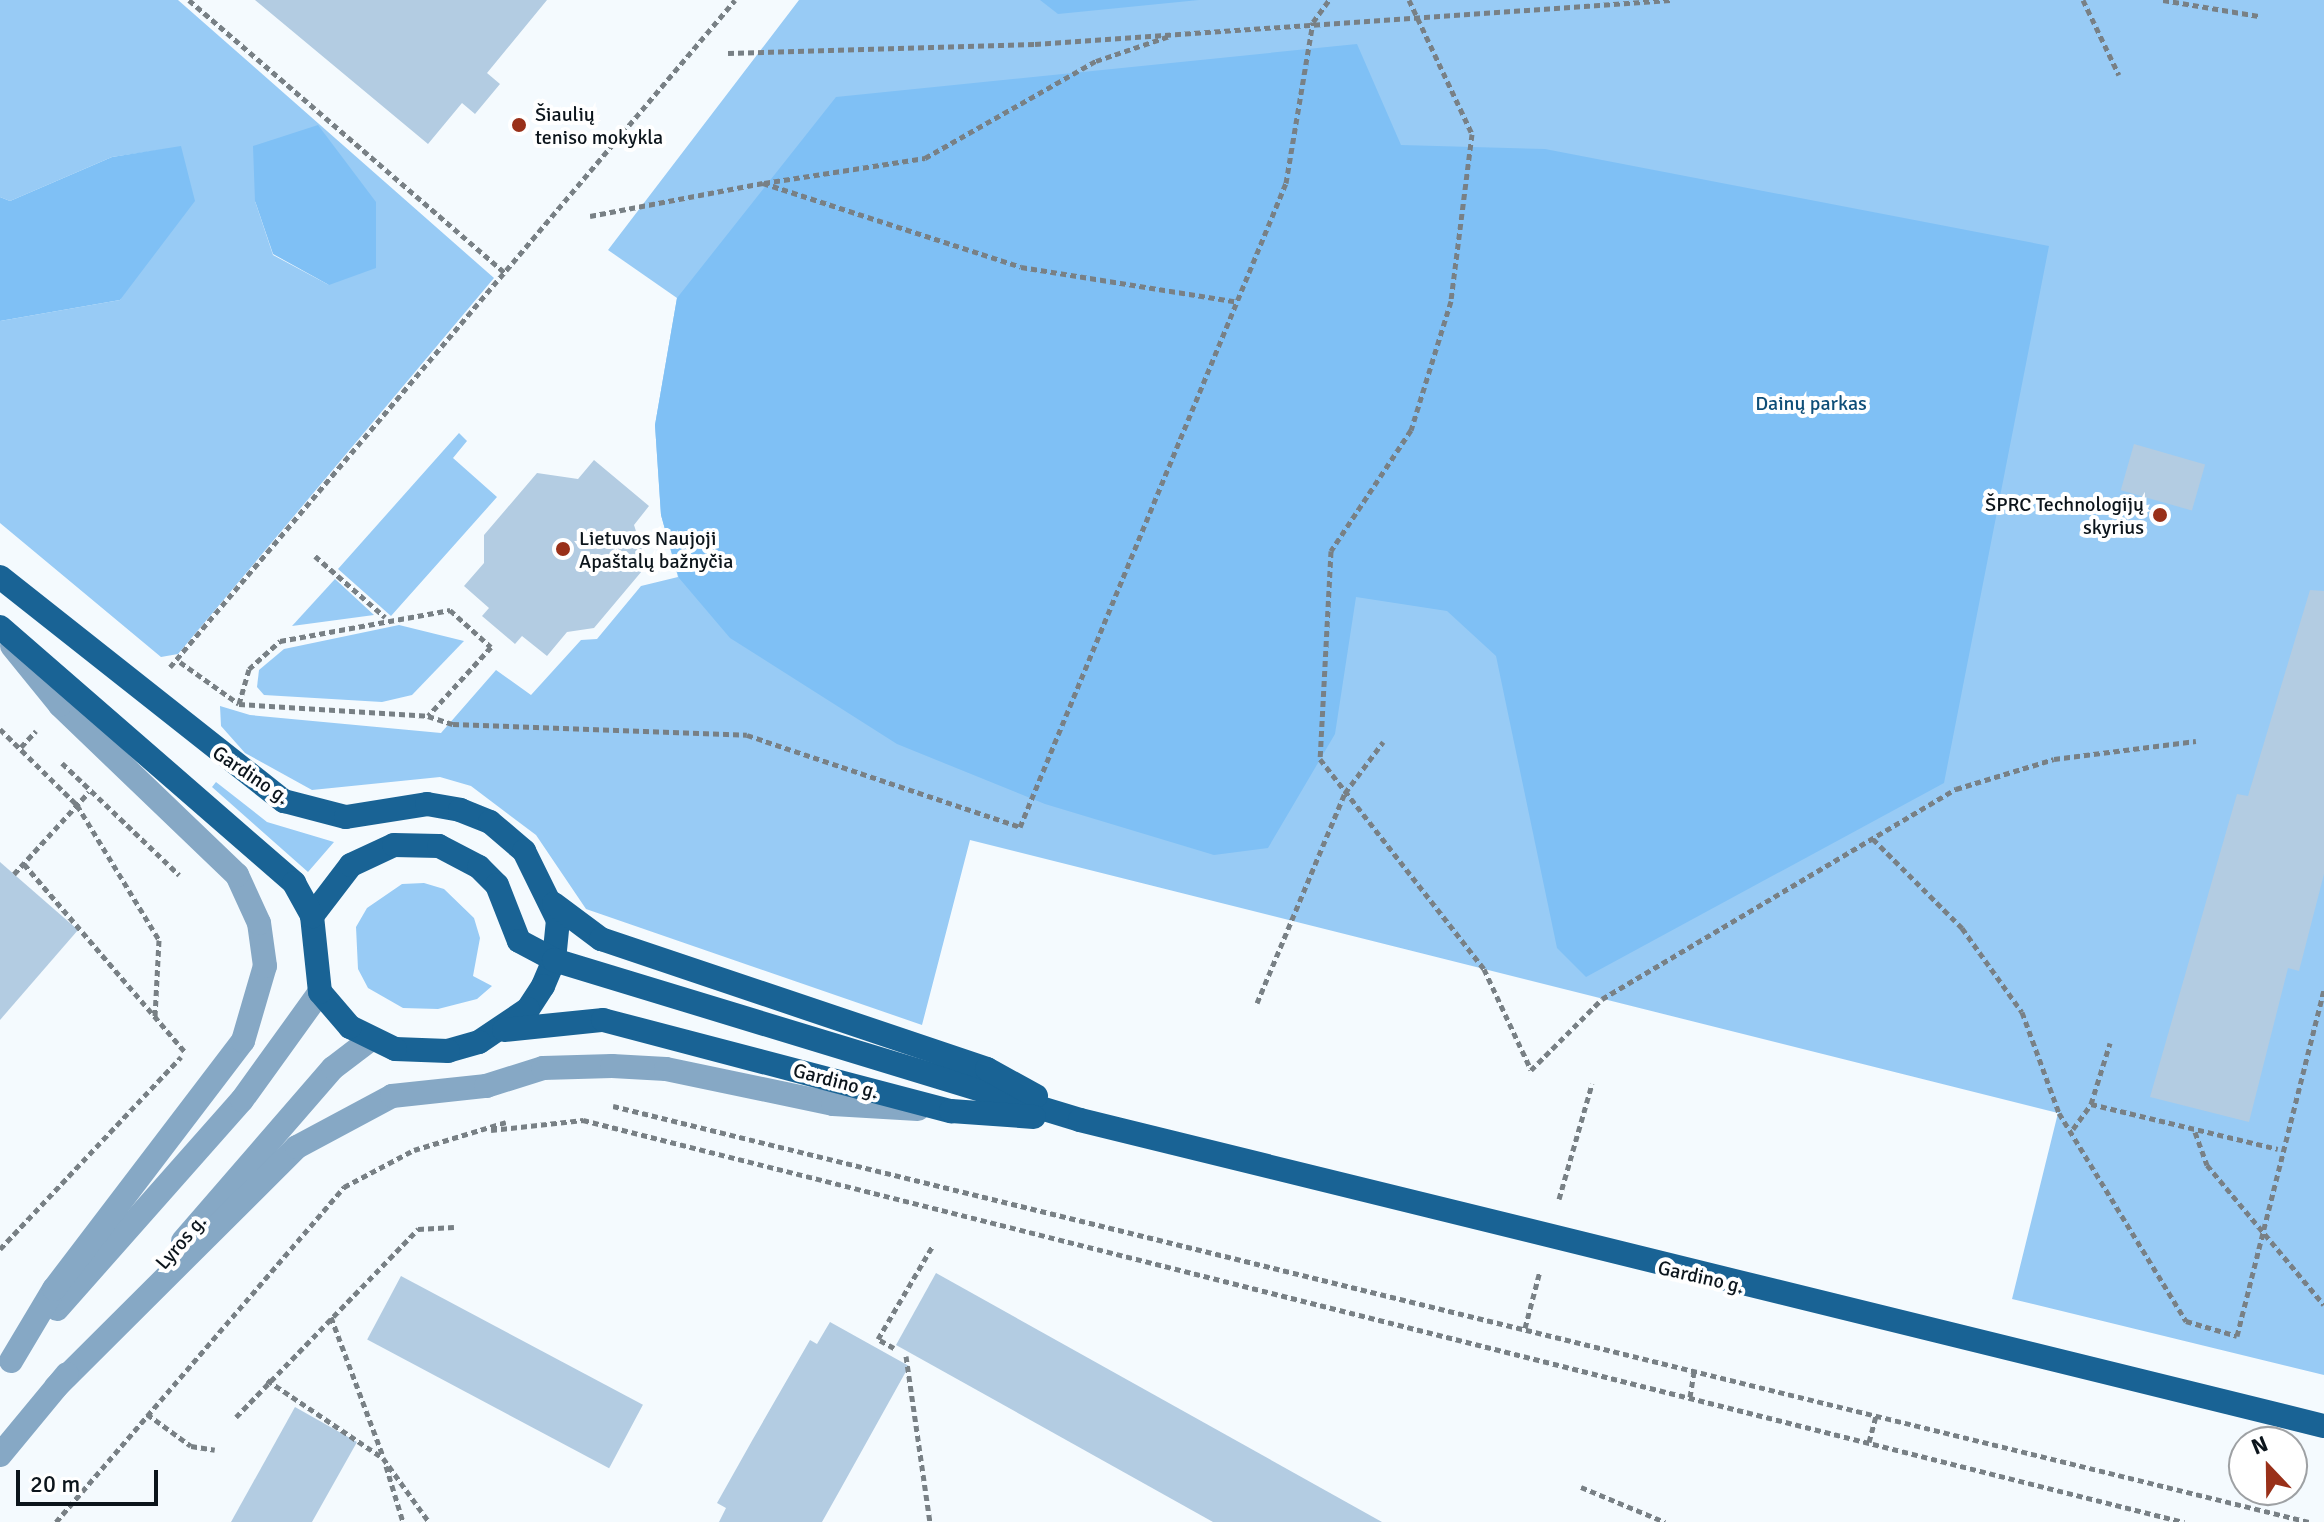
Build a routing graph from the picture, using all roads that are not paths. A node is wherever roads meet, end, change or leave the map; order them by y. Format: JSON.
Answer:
{"nodes":[{"id":1,"x":0,"y":577,"type":"edge"},
{"id":2,"x":0,"y":629,"type":"edge"},
{"id":3,"x":554,"y":904,"type":"junction"},
{"id":4,"x":312,"y":916,"type":"junction"},
{"id":5,"x":554,"y":960,"type":"junction"},
{"id":6,"x":320,"y":992,"type":"junction"},
{"id":7,"x":500,"y":1030,"type":"junction"},
{"id":8,"x":371,"y":1039,"type":"junction"},
{"id":9,"x":951,"y":1111,"type":"junction"},
{"id":10,"x":1080,"y":1120,"type":"junction"},
{"id":11,"x":5,"y":1368,"type":"edge"},
{"id":12,"x":56,"y":1387,"type":"junction"},
{"id":13,"x":2324,"y":1426,"type":"edge"},
{"id":14,"x":0,"y":1455,"type":"edge"}],
"edges":[{"from":1,"to":3,"type":"main road","name":"Gardino g."},
{"from":2,"to":4,"type":"main road"},
{"from":2,"to":11,"type":"street"},
{"from":3,"to":5,"type":"main road","name":"Gardino g."},
{"from":3,"to":10,"type":"main road"},
{"from":4,"to":5,"type":"main road","name":"Gardino g."},
{"from":4,"to":6,"type":"main road"},
{"from":5,"to":7,"type":"main road","name":"Gardino g."},
{"from":5,"to":10,"type":"main road","name":"Gardino g."},
{"from":6,"to":8,"type":"main road","name":"Gardino g."},
{"from":6,"to":11,"type":"street"},
{"from":7,"to":8,"type":"main road","name":"Gardino g."},
{"from":7,"to":9,"type":"main road","name":"Gardino g."},
{"from":8,"to":12,"type":"street","name":"Lyros g."},
{"from":9,"to":10,"type":"main road","name":"Gardino g."},
{"from":9,"to":12,"type":"street"},
{"from":10,"to":13,"type":"main road","name":"Gardino g."},
{"from":12,"to":14,"type":"street","name":"Lyros g."}]}
